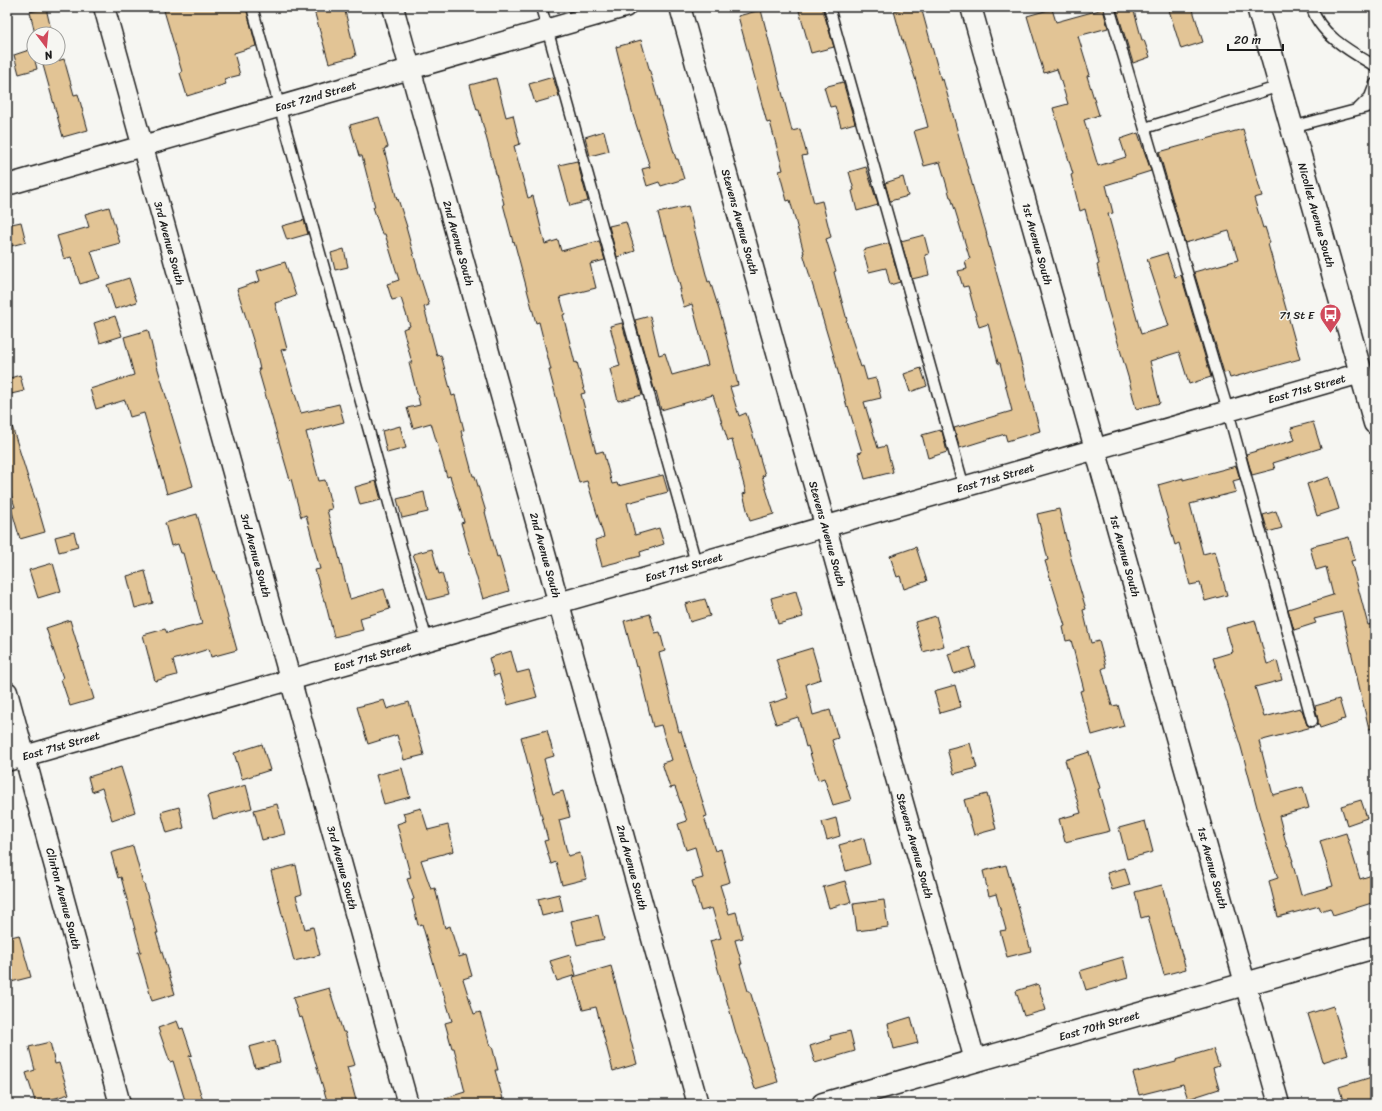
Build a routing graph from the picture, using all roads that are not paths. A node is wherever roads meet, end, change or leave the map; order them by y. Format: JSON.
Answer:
{"nodes":[{"id":1,"x":104,"y":7,"type":"edge"},
{"id":2,"x":252,"y":7,"type":"edge"},
{"id":3,"x":393,"y":7,"type":"edge"},
{"id":4,"x":540,"y":7,"type":"edge"},
{"id":5,"x":625,"y":7,"type":"edge"},
{"id":6,"x":680,"y":7,"type":"edge"},
{"id":7,"x":829,"y":7,"type":"edge"},
{"id":8,"x":971,"y":7,"type":"edge"},
{"id":9,"x":1109,"y":7,"type":"edge"},
{"id":10,"x":1258,"y":7,"type":"edge"},
{"id":11,"x":1312,"y":7,"type":"edge"},
{"id":12,"x":547,"y":30,"type":"junction"},
{"id":13,"x":1375,"y":66,"type":"edge"},
{"id":14,"x":411,"y":69,"type":"junction"},
{"id":15,"x":1375,"y":84,"type":"edge"},
{"id":16,"x":1280,"y":86,"type":"junction"},
{"id":17,"x":1375,"y":105,"type":"edge"},
{"id":18,"x":280,"y":107,"type":"junction"},
{"id":19,"x":1358,"y":109,"type":"junction"},
{"id":20,"x":1292,"y":127,"type":"junction"},
{"id":21,"x":1145,"y":128,"type":"junction"},
{"id":22,"x":143,"y":146,"type":"junction"},
{"id":23,"x":7,"y":185,"type":"edge"},
{"id":24,"x":1361,"y":373,"type":"junction"},
{"id":25,"x":1228,"y":411,"type":"junction"},
{"id":26,"x":1375,"y":423,"type":"edge"},
{"id":27,"x":1095,"y":449,"type":"junction"},
{"id":28,"x":964,"y":487,"type":"junction"},
{"id":29,"x":826,"y":526,"type":"junction"},
{"id":30,"x":696,"y":564,"type":"junction"},
{"id":31,"x":559,"y":603,"type":"junction"},
{"id":32,"x":427,"y":641,"type":"junction"},
{"id":33,"x":290,"y":680,"type":"junction"},
{"id":34,"x":7,"y":692,"type":"edge"},
{"id":35,"x":1312,"y":721,"type":"dead end"},
{"id":36,"x":16,"y":758,"type":"edge"},
{"id":37,"x":1375,"y":947,"type":"edge"},
{"id":38,"x":1245,"y":984,"type":"junction"},
{"id":39,"x":975,"y":1060,"type":"junction"},
{"id":40,"x":120,"y":1104,"type":"edge"},
{"id":41,"x":408,"y":1104,"type":"edge"},
{"id":42,"x":698,"y":1104,"type":"edge"},
{"id":43,"x":823,"y":1104,"type":"edge"},
{"id":44,"x":1279,"y":1104,"type":"edge"}],
"edges":[{"from":1,"to":22,"type":"street","name":"3rd Avenue South"},
{"from":2,"to":18,"type":"lane"},
{"from":3,"to":14,"type":"street","name":"2nd Avenue South"},
{"from":4,"to":12,"type":"lane"},
{"from":5,"to":12,"type":"street","name":"East 72nd Street"},
{"from":6,"to":29,"type":"street","name":"Stevens Avenue South"},
{"from":7,"to":28,"type":"lane"},
{"from":8,"to":27,"type":"street","name":"1st Avenue South"},
{"from":9,"to":21,"type":"lane"},
{"from":10,"to":16,"type":"street","name":"Nicollet Avenue South"},
{"from":11,"to":13,"type":"lane"},
{"from":12,"to":14,"type":"street","name":"East 72nd Street"},
{"from":12,"to":30,"type":"lane"},
{"from":14,"to":18,"type":"street","name":"East 72nd Street"},
{"from":14,"to":31,"type":"street","name":"2nd Avenue South"},
{"from":15,"to":19,"type":"lane"},
{"from":16,"to":20,"type":"street","name":"Nicollet Avenue South"},
{"from":16,"to":21,"type":"lane"},
{"from":17,"to":19,"type":"lane"},
{"from":18,"to":22,"type":"street","name":"East 72nd Street"},
{"from":18,"to":32,"type":"lane"},
{"from":19,"to":20,"type":"lane"},
{"from":20,"to":24,"type":"street","name":"Nicollet Avenue South"},
{"from":21,"to":25,"type":"lane"},
{"from":22,"to":23,"type":"street","name":"East 72nd Street"},
{"from":22,"to":33,"type":"street","name":"3rd Avenue South"},
{"from":24,"to":25,"type":"street","name":"East 71st Street"},
{"from":24,"to":26,"type":"street","name":"Nicollet Avenue South"},
{"from":25,"to":27,"type":"street","name":"East 71st Street"},
{"from":25,"to":35,"type":"lane"},
{"from":27,"to":28,"type":"street","name":"East 71st Street"},
{"from":27,"to":38,"type":"street","name":"1st Avenue South"},
{"from":28,"to":29,"type":"street","name":"East 71st Street"},
{"from":29,"to":30,"type":"street","name":"East 71st Street"},
{"from":29,"to":39,"type":"street","name":"Stevens Avenue South"},
{"from":30,"to":31,"type":"street","name":"East 71st Street"},
{"from":31,"to":32,"type":"street","name":"East 71st Street"},
{"from":31,"to":42,"type":"street","name":"2nd Avenue South"},
{"from":32,"to":33,"type":"street","name":"East 71st Street"},
{"from":33,"to":36,"type":"street","name":"East 71st Street"},
{"from":33,"to":41,"type":"street","name":"3rd Avenue South"},
{"from":34,"to":36,"type":"street","name":"Clinton Avenue South"},
{"from":36,"to":40,"type":"street","name":"Clinton Avenue South"},
{"from":37,"to":38,"type":"street","name":"East 70th Street"},
{"from":38,"to":39,"type":"street","name":"East 70th Street"},
{"from":38,"to":44,"type":"street","name":"1st Avenue South"},
{"from":39,"to":43,"type":"street","name":"East 70th Street"}]}
